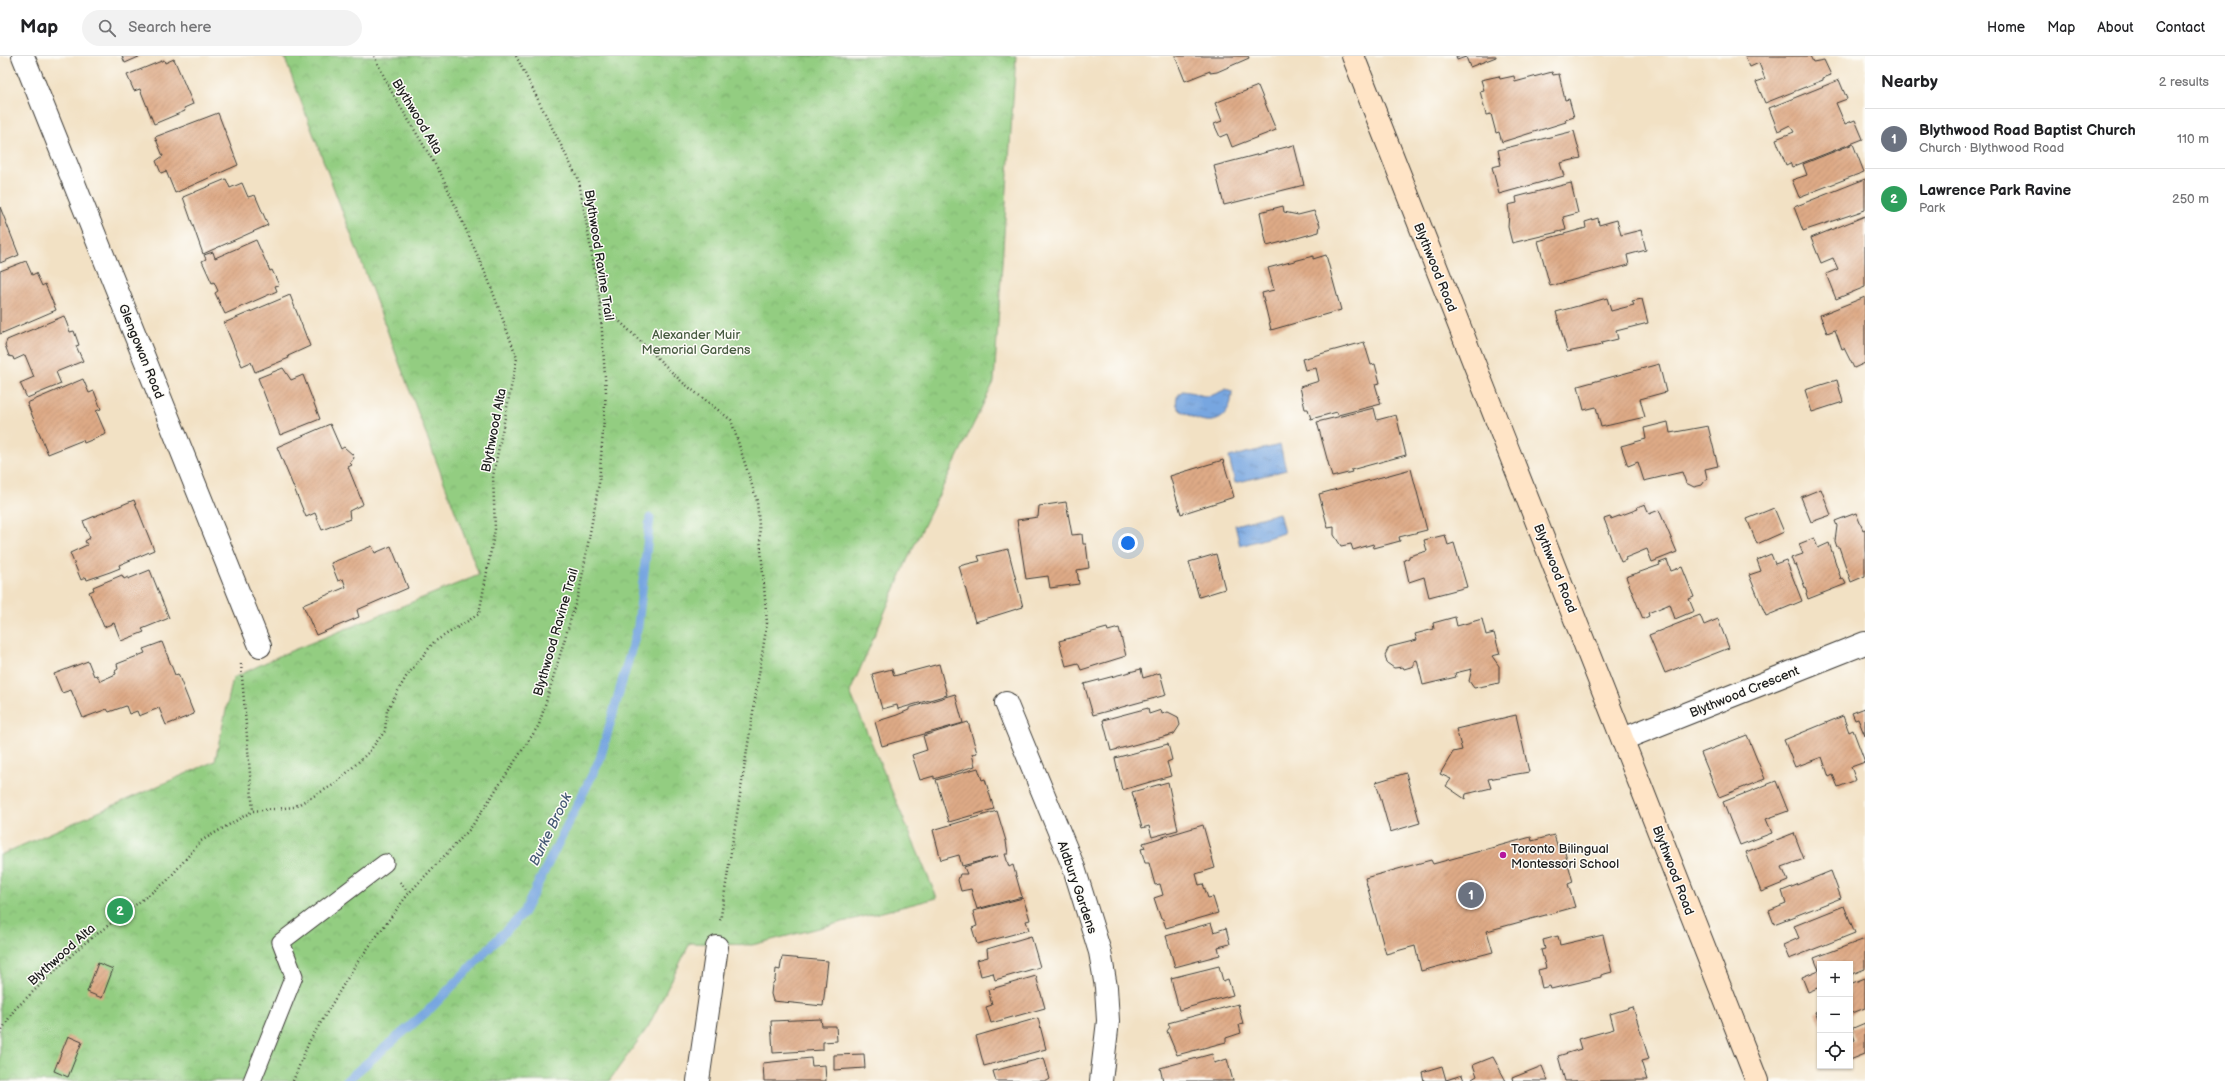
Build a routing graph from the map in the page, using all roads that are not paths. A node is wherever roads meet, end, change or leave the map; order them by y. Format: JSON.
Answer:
{"nodes":[{"id":1,"x":23,"y":56,"type":"edge"},
{"id":2,"x":1353,"y":56,"type":"edge"},
{"id":3,"x":1865,"y":643,"type":"edge"},
{"id":4,"x":260,"y":646,"type":"dead end"},
{"id":5,"x":1006,"y":703,"type":"dead end"},
{"id":6,"x":1624,"y":739,"type":"junction"},
{"id":7,"x":385,"y":863,"type":"dead end"},
{"id":8,"x":717,"y":947,"type":"road end"},
{"id":9,"x":252,"y":1081,"type":"edge"},
{"id":10,"x":698,"y":1081,"type":"edge"},
{"id":11,"x":1101,"y":1081,"type":"edge"},
{"id":12,"x":1757,"y":1081,"type":"edge"}],
"edges":[{"from":1,"to":4,"type":"street","name":"Glengowan Road"},
{"from":2,"to":6,"type":"street","name":"Blythwood Road"},
{"from":3,"to":6,"type":"street","name":"Blythwood Crescent"},
{"from":5,"to":11,"type":"street","name":"Aldbury Gardens"},
{"from":6,"to":12,"type":"street","name":"Blythwood Road"},
{"from":7,"to":9,"type":"lane"},
{"from":8,"to":10,"type":"street"}]}
